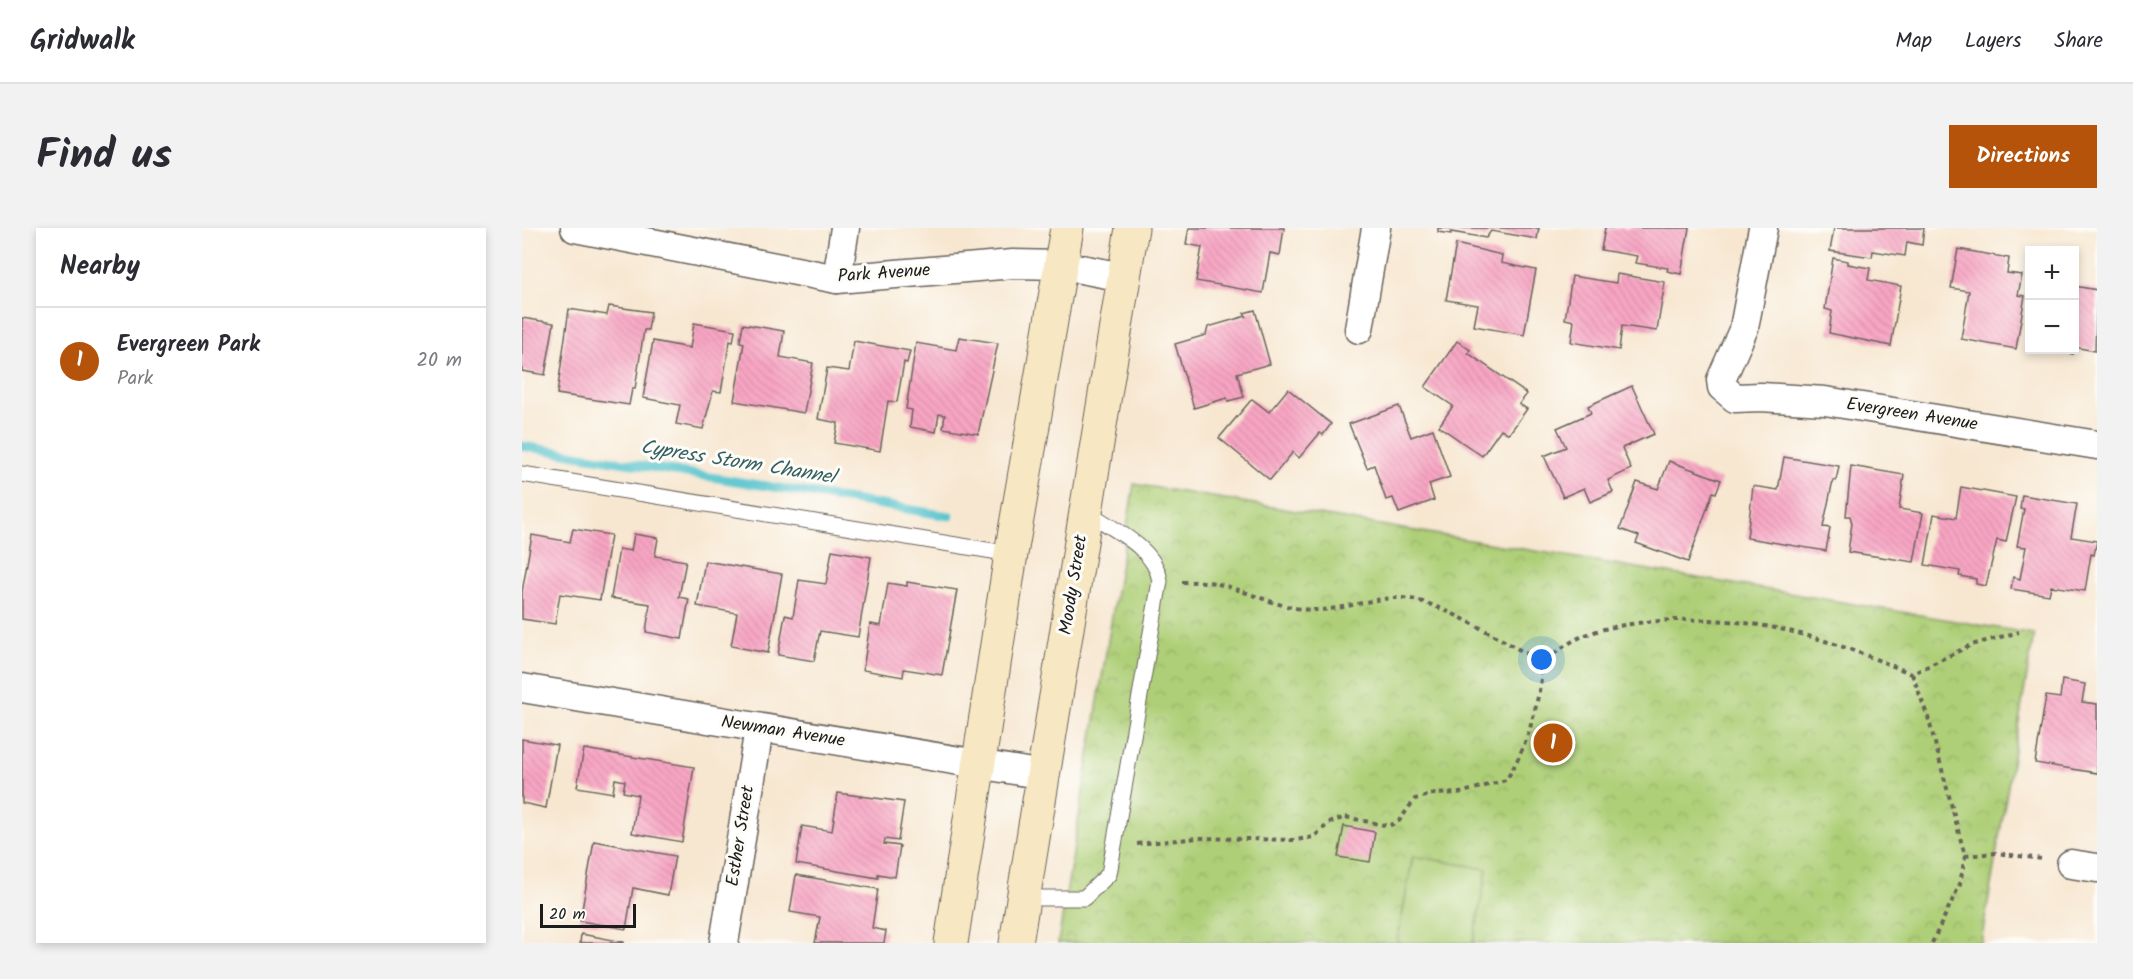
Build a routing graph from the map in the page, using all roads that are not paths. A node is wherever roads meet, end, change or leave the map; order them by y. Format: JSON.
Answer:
{"nodes":[{"id":1,"x":575,"y":228,"type":"edge"},
{"id":2,"x":845,"y":228,"type":"edge"},
{"id":3,"x":1067,"y":228,"type":"edge"},
{"id":4,"x":1132,"y":228,"type":"edge"},
{"id":5,"x":1376,"y":228,"type":"edge"},
{"id":6,"x":1762,"y":228,"type":"edge"},
{"id":7,"x":1060,"y":265,"type":"junction"},
{"id":8,"x":1124,"y":277,"type":"junction"},
{"id":9,"x":837,"y":279,"type":"junction"},
{"id":10,"x":1359,"y":329,"type":"dead end"},
{"id":11,"x":2097,"y":445,"type":"edge"},
{"id":12,"x":522,"y":474,"type":"edge"},
{"id":13,"x":1086,"y":511,"type":"junction"},
{"id":14,"x":1011,"y":554,"type":"junction"},
{"id":15,"x":522,"y":687,"type":"edge"},
{"id":16,"x":759,"y":729,"type":"junction"},
{"id":17,"x":979,"y":764,"type":"junction"},
{"id":18,"x":1044,"y":775,"type":"junction"},
{"id":19,"x":1024,"y":898,"type":"junction"},
{"id":20,"x":724,"y":943,"type":"edge"},
{"id":21,"x":951,"y":943,"type":"edge"},
{"id":22,"x":1016,"y":943,"type":"edge"}],
"edges":[{"from":1,"to":9,"type":"street","name":"Park Avenue"},
{"from":2,"to":9,"type":"street"},
{"from":3,"to":7,"type":"main road"},
{"from":4,"to":8,"type":"main road","name":"Moody Street"},
{"from":5,"to":10,"type":"street"},
{"from":6,"to":11,"type":"street","name":"Evergreen Avenue"},
{"from":7,"to":8,"type":"street","name":"Park Avenue"},
{"from":7,"to":9,"type":"street","name":"Park Avenue"},
{"from":7,"to":14,"type":"main road"},
{"from":8,"to":13,"type":"main road","name":"Moody Street"},
{"from":12,"to":14,"type":"lane"},
{"from":13,"to":18,"type":"main road","name":"Moody Street"},
{"from":13,"to":19,"type":"lane"},
{"from":14,"to":17,"type":"main road"},
{"from":15,"to":16,"type":"street","name":"Newman Avenue"},
{"from":16,"to":17,"type":"street","name":"Newman Avenue"},
{"from":16,"to":20,"type":"street","name":"Esther Street"},
{"from":17,"to":18,"type":"street","name":"Newman Avenue"},
{"from":17,"to":21,"type":"main road"},
{"from":18,"to":19,"type":"main road","name":"Moody Street"},
{"from":19,"to":22,"type":"main road","name":"Moody Street"}]}
